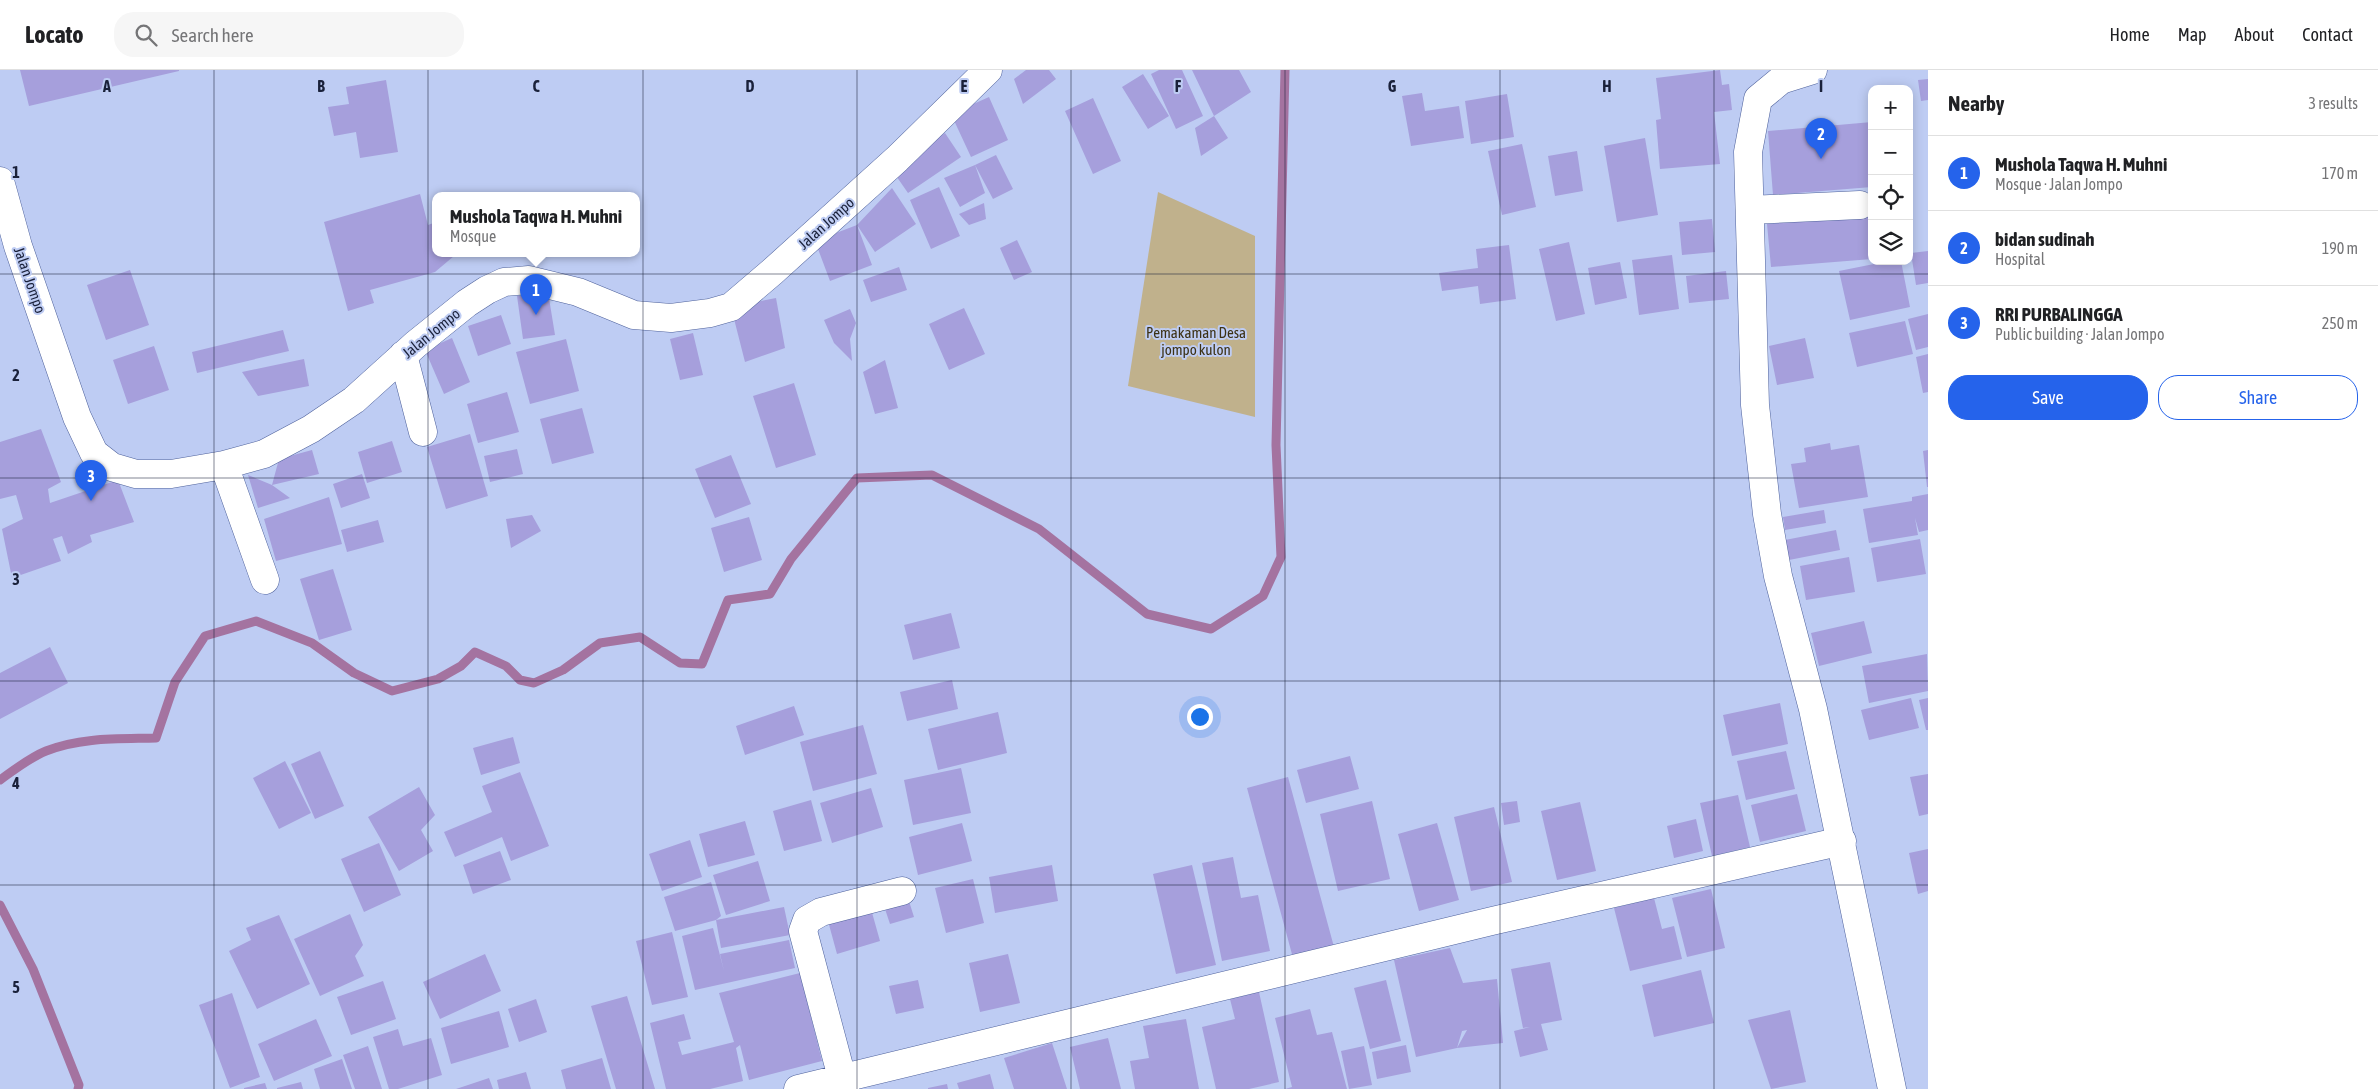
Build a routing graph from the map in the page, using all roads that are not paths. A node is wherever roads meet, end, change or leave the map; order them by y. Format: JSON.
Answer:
{"nodes":[{"id":1,"x":988,"y":70,"type":"edge"},
{"id":2,"x":1813,"y":70,"type":"edge"},
{"id":3,"x":0,"y":181,"type":"edge"},
{"id":4,"x":1860,"y":205,"type":"dead end"},
{"id":5,"x":1750,"y":210,"type":"junction"},
{"id":6,"x":404,"y":355,"type":"junction"},
{"id":7,"x":423,"y":432,"type":"dead end"},
{"id":8,"x":224,"y":465,"type":"junction"},
{"id":9,"x":266,"y":580,"type":"dead end"},
{"id":10,"x":1842,"y":841,"type":"junction"},
{"id":11,"x":902,"y":891,"type":"dead end"},
{"id":12,"x":844,"y":1084,"type":"edge"},
{"id":13,"x":798,"y":1089,"type":"edge"},
{"id":14,"x":1892,"y":1089,"type":"edge"}],
"edges":[{"from":1,"to":6,"type":"street","name":"Jalan Jompo"},
{"from":2,"to":5,"type":"street"},
{"from":3,"to":8,"type":"street","name":"Jalan Jompo"},
{"from":4,"to":5,"type":"street"},
{"from":5,"to":10,"type":"street"},
{"from":6,"to":7,"type":"street"},
{"from":6,"to":8,"type":"street","name":"Jalan Jompo"},
{"from":8,"to":9,"type":"street"},
{"from":10,"to":12,"type":"street"},
{"from":10,"to":14,"type":"street"},
{"from":11,"to":12,"type":"street"},
{"from":12,"to":13,"type":"street"}]}
